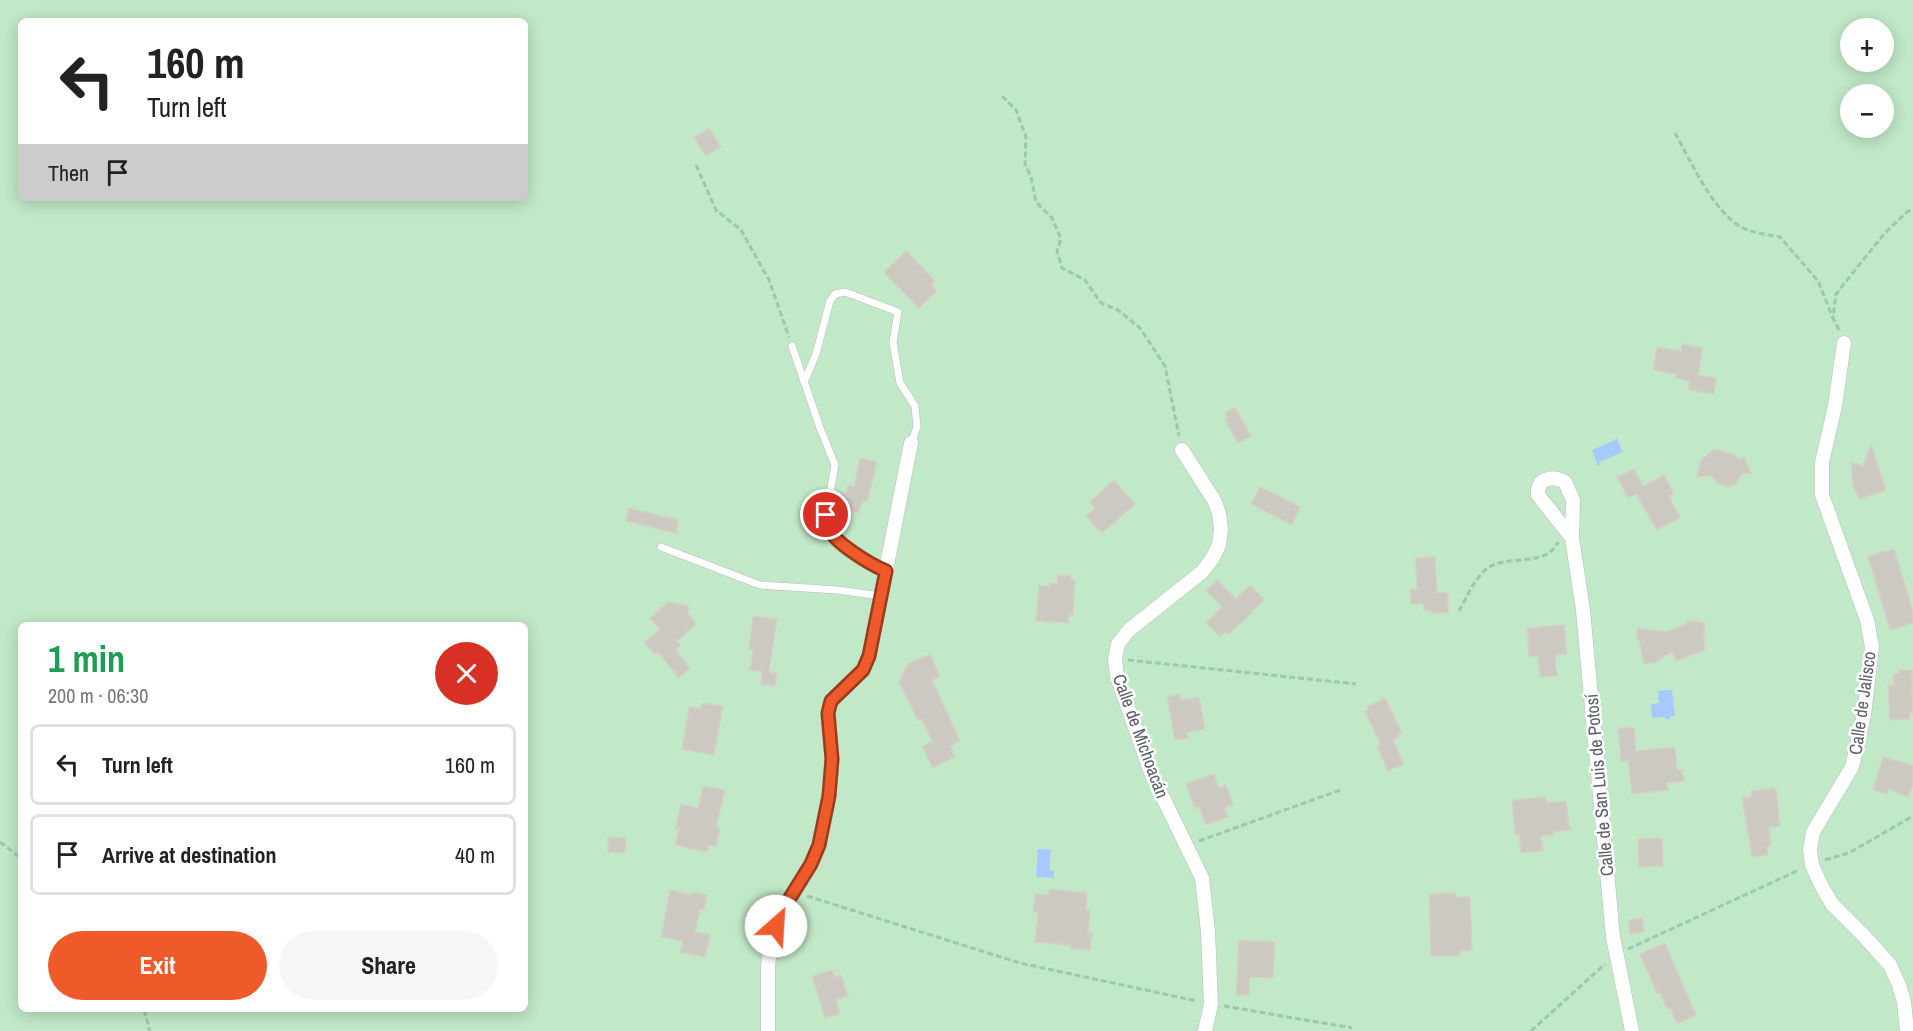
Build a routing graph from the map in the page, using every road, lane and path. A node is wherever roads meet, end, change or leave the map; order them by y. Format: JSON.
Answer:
{"nodes":[{"id":1,"x":1002,"y":96,"type":"dead end"},
{"id":2,"x":1675,"y":133,"type":"dead end"},
{"id":3,"x":696,"y":165,"type":"dead end"},
{"id":4,"x":1913,"y":209,"type":"edge"},
{"id":5,"x":1833,"y":318,"type":"junction"},
{"id":6,"x":1844,"y":343,"type":"joint"},
{"id":7,"x":792,"y":346,"type":"joint"},
{"id":8,"x":804,"y":382,"type":"junction"},
{"id":9,"x":911,"y":443,"type":"joint"},
{"id":10,"x":1182,"y":450,"type":"joint"},
{"id":11,"x":1563,"y":526,"type":"junction"},
{"id":12,"x":1572,"y":538,"type":"junction"},
{"id":13,"x":661,"y":547,"type":"dead end"},
{"id":14,"x":886,"y":571,"type":"junction"},
{"id":15,"x":881,"y":596,"type":"junction"},
{"id":16,"x":1459,"y":611,"type":"dead end"},
{"id":17,"x":1115,"y":659,"type":"junction"},
{"id":18,"x":1356,"y":684,"type":"dead end"},
{"id":19,"x":1343,"y":789,"type":"dead end"},
{"id":20,"x":1913,"y":816,"type":"edge"},
{"id":21,"x":0,"y":842,"type":"edge"},
{"id":22,"x":1186,"y":846,"type":"junction"},
{"id":23,"x":18,"y":856,"type":"edge"},
{"id":24,"x":1812,"y":865,"type":"junction"},
{"id":25,"x":794,"y":892,"type":"junction"},
{"id":26,"x":1616,"y":954,"type":"junction"},
{"id":27,"x":1211,"y":1004,"type":"junction"},
{"id":28,"x":145,"y":1012,"type":"edge"},
{"id":29,"x":1352,"y":1028,"type":"dead end"},
{"id":30,"x":150,"y":1031,"type":"edge"},
{"id":31,"x":768,"y":1031,"type":"edge"},
{"id":32,"x":1205,"y":1031,"type":"edge"},
{"id":33,"x":1531,"y":1031,"type":"edge"},
{"id":34,"x":1632,"y":1031,"type":"edge"},
{"id":35,"x":1907,"y":1031,"type":"edge"}],
"edges":[{"from":1,"to":10,"type":"path"},
{"from":2,"to":5,"type":"path"},
{"from":3,"to":7,"type":"path"},
{"from":4,"to":5,"type":"path"},
{"from":5,"to":6,"type":"path"},
{"from":6,"to":24,"type":"street","name":"Calle de Jalisco"},
{"from":7,"to":8,"type":"lane"},
{"from":8,"to":9,"type":"lane"},
{"from":8,"to":14,"type":"lane"},
{"from":9,"to":14,"type":"street"},
{"from":10,"to":17,"type":"street","name":"Calle de Michoacán"},
{"from":11,"to":12,"type":"street","name":"Calle de San Luis de Potosí"},
{"from":11,"to":12,"type":"street","name":"Calle de San Luis de Potosí"},
{"from":11,"to":16,"type":"path"},
{"from":12,"to":26,"type":"street","name":"Calle de San Luis de Potosí"},
{"from":13,"to":15,"type":"lane"},
{"from":14,"to":15,"type":"street"},
{"from":15,"to":25,"type":"street"},
{"from":17,"to":18,"type":"path"},
{"from":17,"to":22,"type":"street","name":"Calle de Michoacán"},
{"from":19,"to":22,"type":"path"},
{"from":20,"to":24,"type":"path"},
{"from":21,"to":23,"type":"path"},
{"from":22,"to":27,"type":"street","name":"Calle de Michoacán"},
{"from":24,"to":26,"type":"path"},
{"from":24,"to":35,"type":"street","name":"Calle de Jalisco"},
{"from":25,"to":27,"type":"path"},
{"from":25,"to":31,"type":"street"},
{"from":26,"to":33,"type":"path"},
{"from":26,"to":34,"type":"street","name":"Calle de San Luis de Potosí"},
{"from":27,"to":29,"type":"path"},
{"from":27,"to":32,"type":"street","name":"Calle de Michoacán"},
{"from":28,"to":30,"type":"path"}]}
